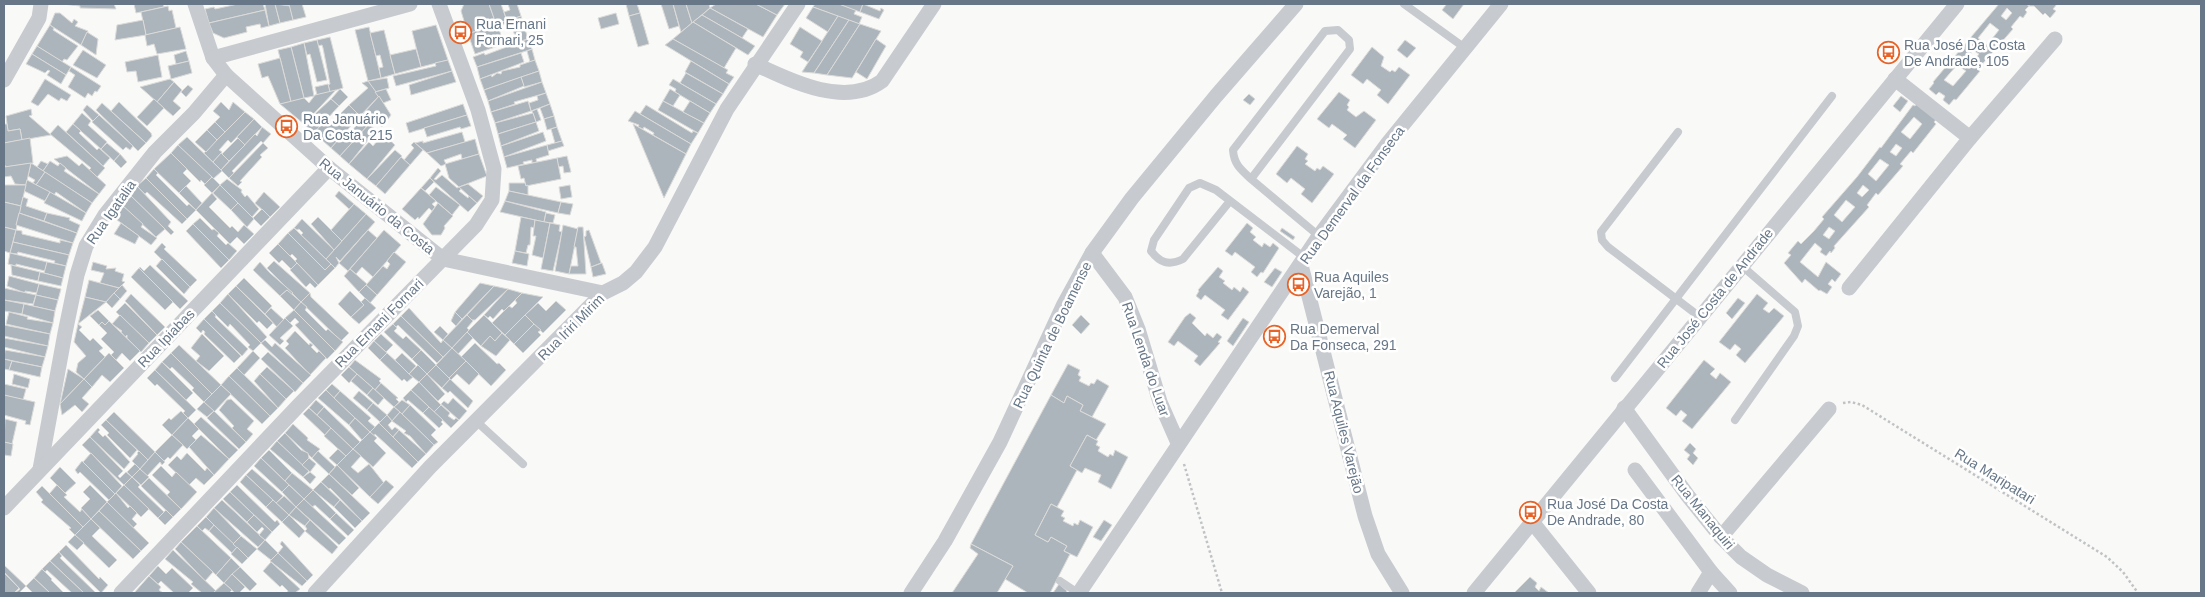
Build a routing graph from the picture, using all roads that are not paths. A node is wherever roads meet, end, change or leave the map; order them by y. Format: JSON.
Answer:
{"nodes":[{"id":1,"x":41,"y":4,"type":"edge"},
{"id":2,"x":195,"y":4,"type":"edge"},
{"id":3,"x":410,"y":4,"type":"edge"},
{"id":4,"x":439,"y":4,"type":"edge"},
{"id":5,"x":798,"y":4,"type":"edge"},
{"id":6,"x":934,"y":4,"type":"edge"},
{"id":7,"x":1296,"y":4,"type":"edge"},
{"id":8,"x":1404,"y":4,"type":"edge"},
{"id":9,"x":1502,"y":4,"type":"edge"},
{"id":10,"x":1956,"y":4,"type":"edge"},
{"id":11,"x":2055,"y":39,"type":"dead end"},
{"id":12,"x":1466,"y":48,"type":"junction"},
{"id":13,"x":213,"y":58,"type":"junction"},
{"id":14,"x":755,"y":64,"type":"junction"},
{"id":15,"x":226,"y":75,"type":"junction"},
{"id":16,"x":1894,"y":79,"type":"junction"},
{"id":17,"x":4,"y":80,"type":"edge"},
{"id":18,"x":1832,"y":96,"type":"dead end"},
{"id":19,"x":1678,"y":132,"type":"dead end"},
{"id":20,"x":1970,"y":138,"type":"junction"},
{"id":21,"x":330,"y":168,"type":"junction"},
{"id":22,"x":1251,"y":179,"type":"junction"},
{"id":23,"x":1230,"y":201,"type":"junction"},
{"id":24,"x":1319,"y":236,"type":"junction"},
{"id":25,"x":1092,"y":253,"type":"junction"},
{"id":26,"x":443,"y":259,"type":"junction"},
{"id":27,"x":1303,"y":262,"type":"junction"},
{"id":28,"x":1742,"y":266,"type":"junction"},
{"id":29,"x":1849,"y":288,"type":"dead end"},
{"id":30,"x":603,"y":293,"type":"junction"},
{"id":31,"x":1676,"y":299,"type":"junction"},
{"id":32,"x":1700,"y":317,"type":"junction"},
{"id":33,"x":1615,"y":378,"type":"dead end"},
{"id":34,"x":1624,"y":408,"type":"junction"},
{"id":35,"x":1829,"y":409,"type":"road end"},
{"id":36,"x":1735,"y":420,"type":"dead end"},
{"id":37,"x":476,"y":421,"type":"junction"},
{"id":38,"x":1178,"y":443,"type":"junction"},
{"id":39,"x":523,"y":464,"type":"dead end"},
{"id":40,"x":40,"y":469,"type":"junction"},
{"id":41,"x":1635,"y":470,"type":"dead end"},
{"id":42,"x":4,"y":508,"type":"edge"},
{"id":43,"x":1533,"y":523,"type":"junction"},
{"id":44,"x":1721,"y":537,"type":"junction"},
{"id":45,"x":1711,"y":572,"type":"junction"},
{"id":46,"x":1060,"y":581,"type":"dead end"},
{"id":47,"x":121,"y":593,"type":"edge"},
{"id":48,"x":315,"y":593,"type":"edge"},
{"id":49,"x":911,"y":593,"type":"edge"},
{"id":50,"x":1079,"y":593,"type":"edge"},
{"id":51,"x":1402,"y":593,"type":"edge"},
{"id":52,"x":1474,"y":593,"type":"edge"},
{"id":53,"x":1589,"y":593,"type":"edge"},
{"id":54,"x":1698,"y":593,"type":"edge"},
{"id":55,"x":1730,"y":593,"type":"edge"},
{"id":56,"x":1802,"y":593,"type":"edge"}],
"edges":[{"from":1,"to":17,"type":"street"},
{"from":2,"to":13,"type":"street","name":"Rua Januário da Costa"},
{"from":3,"to":13,"type":"street"},
{"from":4,"to":26,"type":"street","name":"Rua Ernani Fornari"},
{"from":5,"to":14,"type":"street","name":"Rua Iriri Mirim"},
{"from":6,"to":14,"type":"street"},
{"from":7,"to":25,"type":"street","name":"Rua Quinta de Boamense"},
{"from":8,"to":12,"type":"lane"},
{"from":9,"to":12,"type":"street","name":"Rua Demerval da Fonseca"},
{"from":10,"to":16,"type":"street","name":"Rua José Costa de Andrade"},
{"from":11,"to":20,"type":"street"},
{"from":12,"to":24,"type":"street","name":"Rua Demerval da Fonseca"},
{"from":13,"to":15,"type":"street","name":"Rua Januário da Costa"},
{"from":14,"to":30,"type":"street","name":"Rua Iriri Mirim"},
{"from":15,"to":21,"type":"street","name":"Rua Januário da Costa"},
{"from":15,"to":40,"type":"street","name":"Rua Igatalia"},
{"from":16,"to":20,"type":"street"},
{"from":16,"to":28,"type":"street","name":"Rua José Costa de Andrade"},
{"from":18,"to":31,"type":"lane"},
{"from":19,"to":31,"type":"lane"},
{"from":20,"to":29,"type":"street"},
{"from":21,"to":26,"type":"street","name":"Rua Januário da Costa"},
{"from":21,"to":40,"type":"street","name":"Rua Ipiabas"},
{"from":22,"to":22,"type":"lane"},
{"from":22,"to":24,"type":"lane"},
{"from":23,"to":23,"type":"lane"},
{"from":23,"to":27,"type":"lane"},
{"from":24,"to":27,"type":"street","name":"Rua Demerval da Fonseca"},
{"from":25,"to":38,"type":"street","name":"Rua Lenda do Luar"},
{"from":25,"to":49,"type":"street","name":"Rua Quinta de Boamense"},
{"from":26,"to":30,"type":"street","name":"Rua Januário da Costa"},
{"from":26,"to":47,"type":"street","name":"Rua Ernani Fornari"},
{"from":27,"to":38,"type":"street","name":"Rua Demerval da Fonseca"},
{"from":27,"to":51,"type":"street","name":"Rua Aquiles Varejão"},
{"from":28,"to":32,"type":"street","name":"Rua José Costa de Andrade"},
{"from":28,"to":36,"type":"lane"},
{"from":30,"to":37,"type":"street","name":"Rua Iriri Mirim"},
{"from":31,"to":32,"type":"lane"},
{"from":31,"to":33,"type":"lane"},
{"from":32,"to":34,"type":"street","name":"Rua José Costa de Andrade"},
{"from":34,"to":43,"type":"street","name":"Rua José Costa de Andrade"},
{"from":34,"to":44,"type":"street","name":"Rua Manaquiri"},
{"from":35,"to":44,"type":"street"},
{"from":37,"to":39,"type":"lane"},
{"from":37,"to":48,"type":"street","name":"Rua Iriri Mirim"},
{"from":38,"to":50,"type":"street","name":"Rua Demerval da Fonseca"},
{"from":40,"to":42,"type":"street","name":"Rua Ipiabas"},
{"from":41,"to":45,"type":"street"},
{"from":43,"to":52,"type":"street","name":"Rua José Costa de Andrade"},
{"from":43,"to":53,"type":"street"},
{"from":44,"to":56,"type":"street","name":"Rua Manaquiri"},
{"from":45,"to":54,"type":"street"},
{"from":45,"to":55,"type":"street"},
{"from":46,"to":50,"type":"lane"}]}
